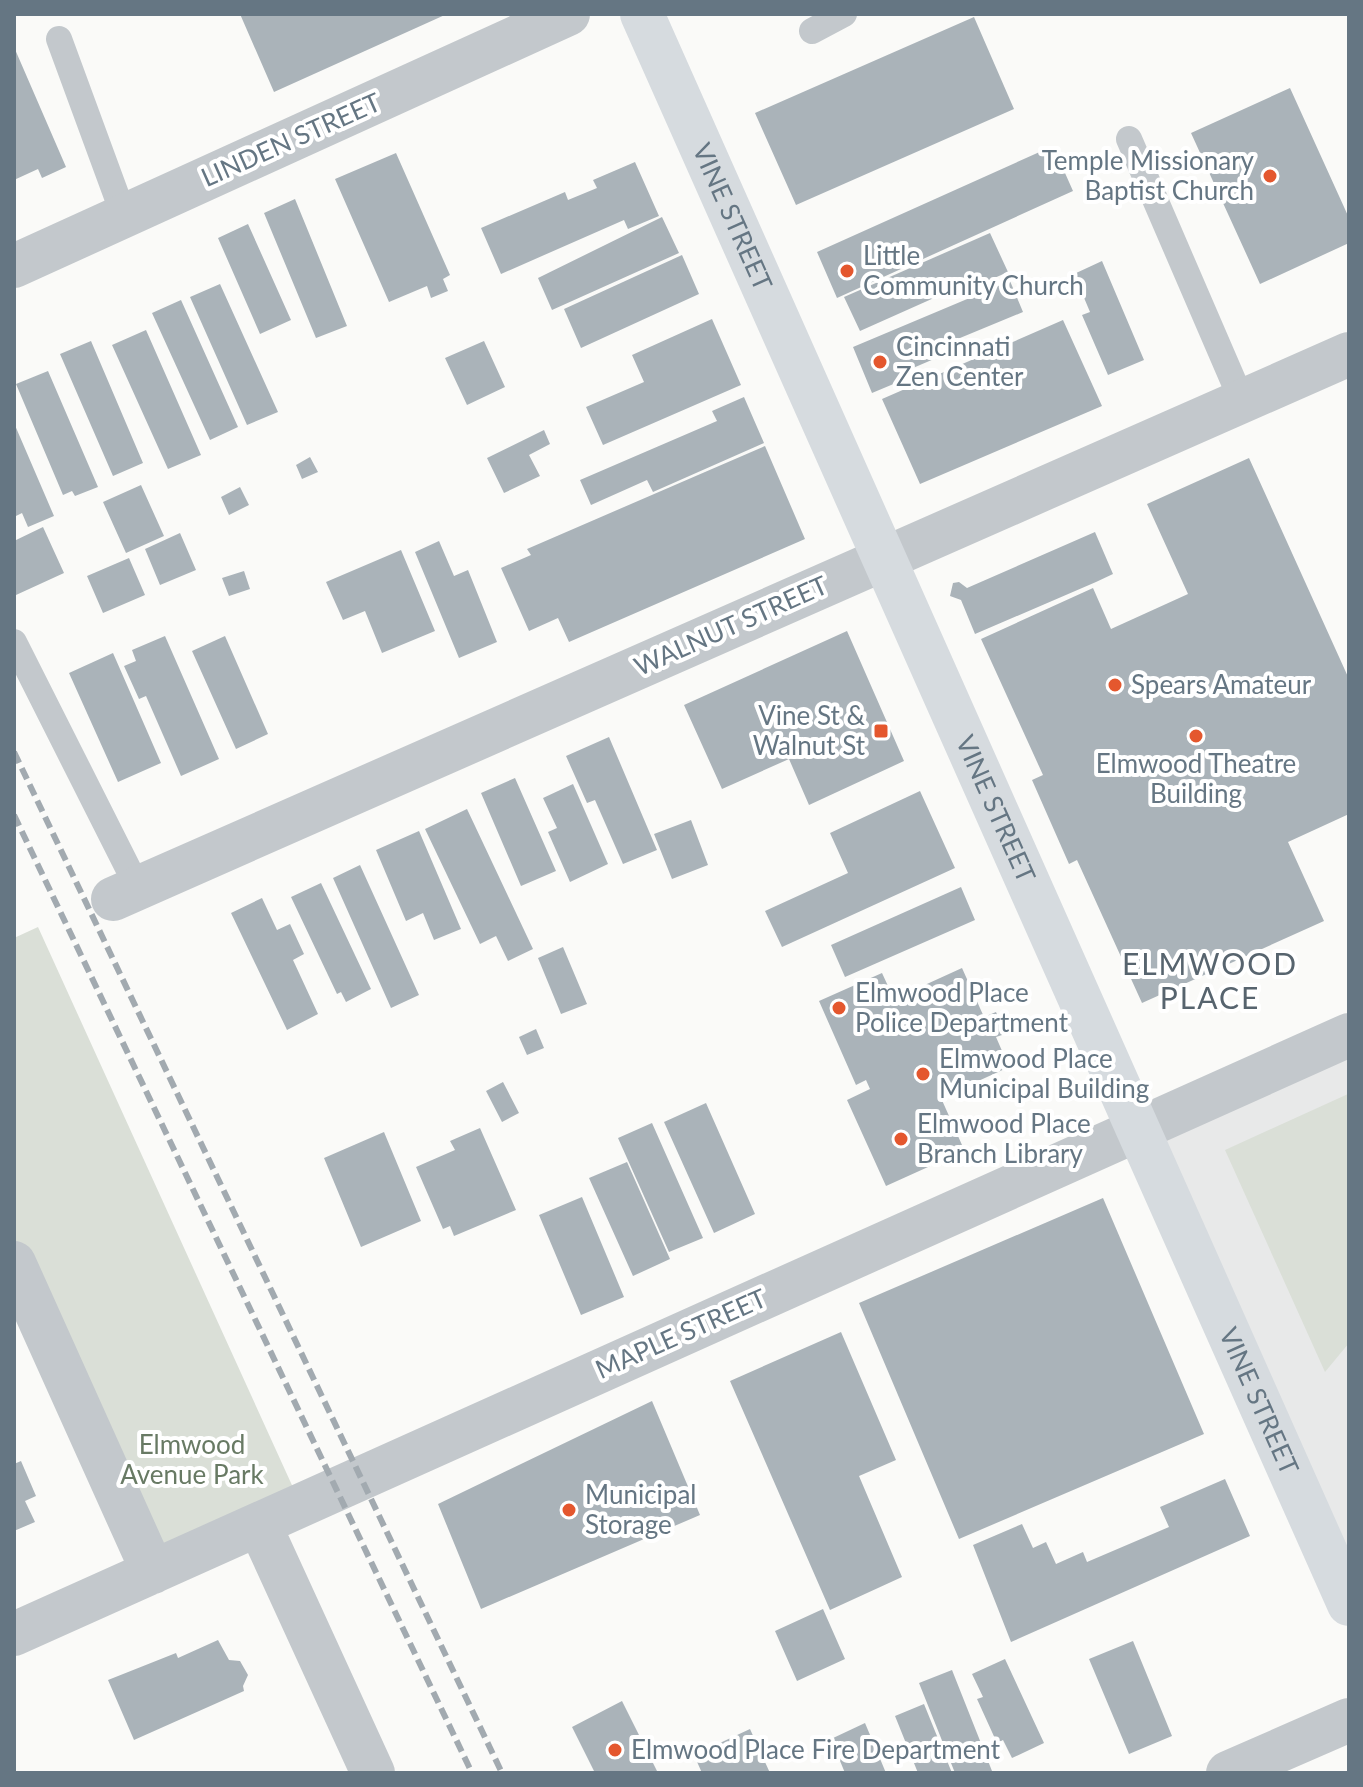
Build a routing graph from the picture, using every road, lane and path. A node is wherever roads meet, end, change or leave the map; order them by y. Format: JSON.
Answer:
{"nodes":[{"id":1,"x":568,"y":14,"type":"edge"},
{"id":2,"x":642,"y":14,"type":"edge"},
{"id":3,"x":844,"y":14,"type":"edge"},
{"id":4,"x":812,"y":31,"type":"dead end"},
{"id":5,"x":59,"y":39,"type":"dead end"},
{"id":6,"x":1129,"y":139,"type":"dead end"},
{"id":7,"x":124,"y":216,"type":"junction"},
{"id":8,"x":14,"y":266,"type":"edge"},
{"id":9,"x":1349,"y":354,"type":"edge"},
{"id":10,"x":1242,"y":401,"type":"junction"},
{"id":11,"x":883,"y":559,"type":"junction"},
{"id":12,"x":14,"y":642,"type":"edge"},
{"id":13,"x":126,"y":894,"type":"joint"},
{"id":14,"x":1349,"y":1035,"type":"edge"},
{"id":15,"x":1139,"y":1129,"type":"junction"},
{"id":16,"x":14,"y":1263,"type":"edge"},
{"id":17,"x":259,"y":1524,"type":"junction"},
{"id":18,"x":153,"y":1572,"type":"junction"},
{"id":19,"x":1349,"y":1604,"type":"edge"},
{"id":20,"x":14,"y":1634,"type":"edge"},
{"id":21,"x":1349,"y":1720,"type":"edge"},
{"id":22,"x":373,"y":1773,"type":"edge"},
{"id":23,"x":1228,"y":1773,"type":"edge"}],
"edges":[{"from":1,"to":7,"type":"street","name":"LINDEN STREET"},
{"from":2,"to":11,"type":"main road","name":"VINE STREET"},
{"from":3,"to":4,"type":"lane"},
{"from":5,"to":7,"type":"lane"},
{"from":6,"to":10,"type":"lane"},
{"from":7,"to":8,"type":"street","name":"LINDEN STREET"},
{"from":9,"to":10,"type":"street","name":"WALNUT STREET"},
{"from":10,"to":11,"type":"street","name":"WALNUT STREET"},
{"from":11,"to":13,"type":"street","name":"WALNUT STREET"},
{"from":11,"to":15,"type":"main road","name":"VINE STREET"},
{"from":12,"to":13,"type":"lane"},
{"from":14,"to":15,"type":"street","name":"MAPLE STREET"},
{"from":15,"to":17,"type":"street","name":"MAPLE STREET"},
{"from":15,"to":19,"type":"main road","name":"VINE STREET"},
{"from":16,"to":18,"type":"street"},
{"from":17,"to":18,"type":"street","name":"MAPLE STREET"},
{"from":17,"to":22,"type":"street"},
{"from":18,"to":20,"type":"street","name":"MAPLE STREET"},
{"from":21,"to":23,"type":"street"}]}
